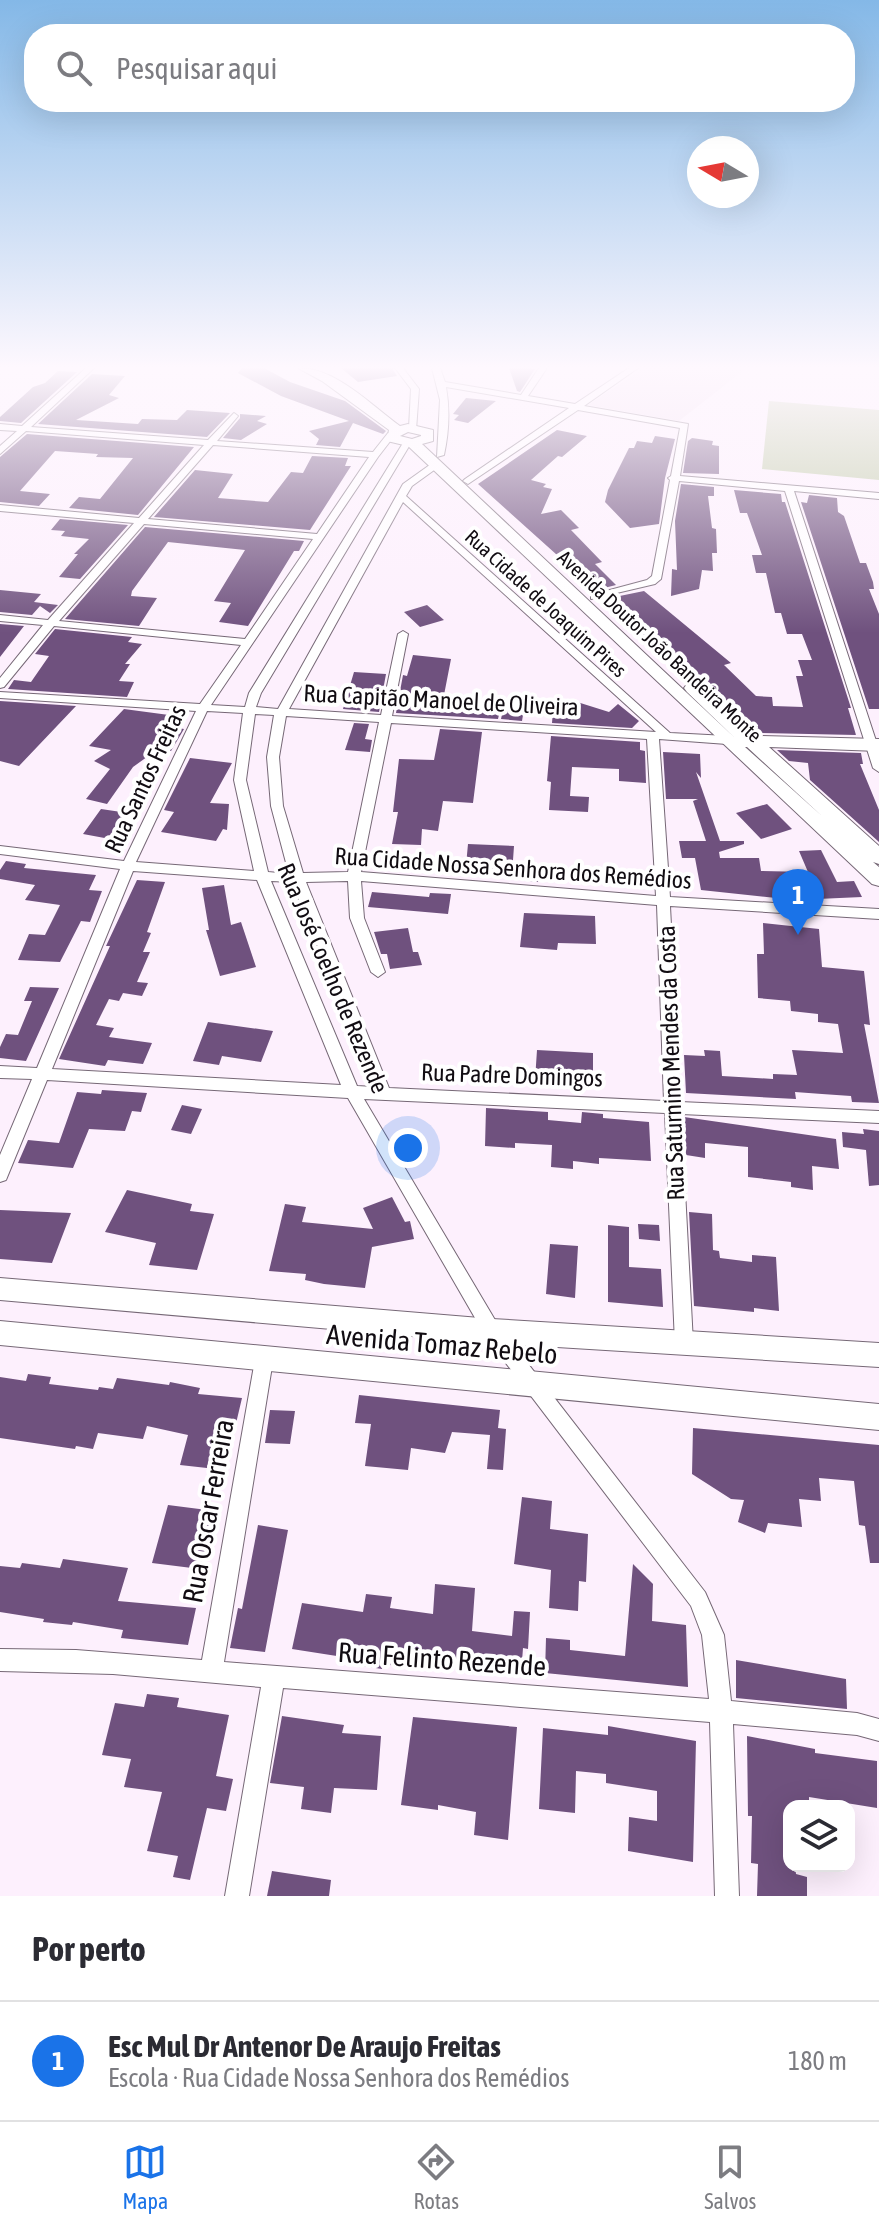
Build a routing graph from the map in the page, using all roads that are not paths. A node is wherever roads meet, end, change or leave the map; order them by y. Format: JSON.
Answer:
{"nodes":[{"id":1,"x":199,"y":456,"type":"edge"},
{"id":2,"x":374,"y":456,"type":"edge"},
{"id":3,"x":395,"y":456,"type":"edge"},
{"id":4,"x":433,"y":456,"type":"edge"},
{"id":5,"x":438,"y":456,"type":"edge"},
{"id":6,"x":504,"y":456,"type":"edge"},
{"id":7,"x":678,"y":456,"type":"edge"},
{"id":8,"x":437,"y":460,"type":"junction"},
{"id":9,"x":673,"y":478,"type":"junction"},
{"id":10,"x":468,"y":481,"type":"junction"},
{"id":11,"x":789,"y":489,"type":"junction"},
{"id":12,"x":401,"y":496,"type":"junction"},
{"id":13,"x":879,"y":496,"type":"edge"},
{"id":14,"x":0,"y":508,"type":"edge"},
{"id":15,"x":142,"y":521,"type":"junction"},
{"id":16,"x":321,"y":537,"type":"junction"},
{"id":17,"x":595,"y":597,"type":"junction"},
{"id":18,"x":0,"y":618,"type":"edge"},
{"id":19,"x":50,"y":624,"type":"junction"},
{"id":20,"x":403,"y":634,"type":"dead end"},
{"id":21,"x":246,"y":642,"type":"junction"},
{"id":22,"x":0,"y":685,"type":"edge"},
{"id":23,"x":0,"y":695,"type":"edge"},
{"id":24,"x":203,"y":708,"type":"junction"},
{"id":25,"x":249,"y":713,"type":"junction"},
{"id":26,"x":280,"y":715,"type":"junction"},
{"id":27,"x":385,"y":719,"type":"junction"},
{"id":28,"x":660,"y":736,"type":"junction"},
{"id":29,"x":727,"y":740,"type":"junction"},
{"id":30,"x":751,"y":741,"type":"junction"},
{"id":31,"x":875,"y":744,"type":"edge"},
{"id":32,"x":879,"y":768,"type":"edge"},
{"id":33,"x":0,"y":850,"type":"edge"},
{"id":34,"x":863,"y":850,"type":"edge"},
{"id":35,"x":128,"y":866,"type":"junction"},
{"id":36,"x":262,"y":876,"type":"junction"},
{"id":37,"x":354,"y":876,"type":"junction"},
{"id":38,"x":297,"y":877,"type":"junction"},
{"id":39,"x":879,"y":879,"type":"edge"},
{"id":40,"x":665,"y":901,"type":"junction"},
{"id":41,"x":879,"y":914,"type":"edge"},
{"id":42,"x":378,"y":972,"type":"dead end"},
{"id":43,"x":0,"y":1072,"type":"edge"},
{"id":44,"x":40,"y":1073,"type":"junction"},
{"id":45,"x":351,"y":1090,"type":"junction"},
{"id":46,"x":384,"y":1094,"type":"junction"},
{"id":47,"x":670,"y":1105,"type":"junction"},
{"id":48,"x":879,"y":1117,"type":"edge"},
{"id":49,"x":0,"y":1175,"type":"edge"},
{"id":50,"x":0,"y":1289,"type":"edge"},
{"id":51,"x":492,"y":1331,"type":"junction"},
{"id":52,"x":0,"y":1333,"type":"edge"},
{"id":53,"x":684,"y":1343,"type":"junction"},
{"id":54,"x":879,"y":1355,"type":"edge"},
{"id":55,"x":264,"y":1360,"type":"junction"},
{"id":56,"x":534,"y":1385,"type":"junction"},
{"id":57,"x":879,"y":1417,"type":"edge"},
{"id":58,"x":0,"y":1660,"type":"edge"},
{"id":59,"x":211,"y":1672,"type":"junction"},
{"id":60,"x":274,"y":1677,"type":"junction"},
{"id":61,"x":721,"y":1709,"type":"junction"},
{"id":62,"x":879,"y":1730,"type":"edge"},
{"id":63,"x":237,"y":1896,"type":"edge"},
{"id":64,"x":727,"y":1896,"type":"edge"}],
"edges":[{"from":1,"to":15,"type":"street"},
{"from":2,"to":16,"type":"street","name":"Rua Santos Freitas"},
{"from":3,"to":25,"type":"street","name":"Rua José Coelho de Rezende"},
{"from":4,"to":8,"type":"main road","name":"Avenida Doutor João Bandeira Monte"},
{"from":5,"to":8,"type":"street"},
{"from":6,"to":10,"type":"street"},
{"from":7,"to":9,"type":"street"},
{"from":8,"to":10,"type":"main road","name":"Avenida Doutor João Bandeira Monte"},
{"from":8,"to":12,"type":"street","name":"Rua José Coelho de Rezende"},
{"from":8,"to":29,"type":"main road","name":"Avenida Doutor João Bandeira Monte"},
{"from":9,"to":11,"type":"street"},
{"from":9,"to":17,"type":"street"},
{"from":10,"to":17,"type":"main road","name":"Avenida Doutor João Bandeira Monte"},
{"from":11,"to":13,"type":"street"},
{"from":11,"to":31,"type":"street"},
{"from":12,"to":26,"type":"street","name":"Rua José Coelho de Rezende"},
{"from":12,"to":28,"type":"street","name":"Rua Cidade de Joaquim Pires"},
{"from":14,"to":15,"type":"street"},
{"from":15,"to":16,"type":"street"},
{"from":15,"to":19,"type":"street"},
{"from":16,"to":21,"type":"street","name":"Rua Santos Freitas"},
{"from":17,"to":30,"type":"main road","name":"Avenida Doutor João Bandeira Monte"},
{"from":18,"to":19,"type":"street"},
{"from":19,"to":21,"type":"street"},
{"from":19,"to":22,"type":"street"},
{"from":20,"to":27,"type":"street"},
{"from":21,"to":24,"type":"street","name":"Rua Santos Freitas"},
{"from":23,"to":24,"type":"street","name":"Rua Capitão Manoel de Oliveira"},
{"from":24,"to":25,"type":"street","name":"Rua Capitão Manoel de Oliveira"},
{"from":24,"to":35,"type":"street","name":"Rua Santos Freitas"},
{"from":25,"to":26,"type":"street","name":"Rua Capitão Manoel de Oliveira"},
{"from":25,"to":36,"type":"street","name":"Rua José Coelho de Rezende"},
{"from":26,"to":27,"type":"street","name":"Rua Capitão Manoel de Oliveira"},
{"from":26,"to":38,"type":"street","name":"Rua José Coelho de Rezende"},
{"from":27,"to":28,"type":"street","name":"Rua Capitão Manoel de Oliveira"},
{"from":27,"to":37,"type":"street"},
{"from":28,"to":29,"type":"street","name":"Rua Capitão Manoel de Oliveira"},
{"from":28,"to":40,"type":"street","name":"Rua Saturnino Mendes da Costa"},
{"from":29,"to":30,"type":"main road","name":"Rua Capitão Manoel de Oliveira"},
{"from":29,"to":34,"type":"main road","name":"Avenida Doutor João Bandeira Monte"},
{"from":30,"to":31,"type":"main road","name":"Rua Capitão Manoel de Oliveira"},
{"from":30,"to":34,"type":"main road","name":"Avenida Doutor João Bandeira Monte"},
{"from":31,"to":32,"type":"street"},
{"from":33,"to":35,"type":"street","name":"Rua Cidade Nossa Senhora dos Remédios"},
{"from":34,"to":39,"type":"main road","name":"Avenida Doutor João Bandeira Monte"},
{"from":35,"to":36,"type":"street","name":"Rua Cidade Nossa Senhora dos Remédios"},
{"from":35,"to":44,"type":"street","name":"Rua Santos Freitas"},
{"from":36,"to":38,"type":"street","name":"Rua Cidade Nossa Senhora dos Remédios"},
{"from":36,"to":45,"type":"street","name":"Rua José Coelho de Rezende"},
{"from":37,"to":38,"type":"street","name":"Rua Cidade Nossa Senhora dos Remédios"},
{"from":37,"to":40,"type":"street","name":"Rua Cidade Nossa Senhora dos Remédios"},
{"from":37,"to":42,"type":"street"},
{"from":38,"to":46,"type":"street","name":"Rua José Coelho de Rezende"},
{"from":40,"to":41,"type":"street","name":"Rua Cidade Nossa Senhora dos Remédios"},
{"from":40,"to":47,"type":"street","name":"Rua Saturnino Mendes da Costa"},
{"from":43,"to":44,"type":"street","name":"Rua Padre Domingos"},
{"from":44,"to":45,"type":"street","name":"Rua Padre Domingos"},
{"from":44,"to":49,"type":"street","name":"Rua Santos Freitas"},
{"from":45,"to":46,"type":"street","name":"Rua Padre Domingos"},
{"from":45,"to":51,"type":"street","name":"Rua José Coelho de Rezende"},
{"from":46,"to":47,"type":"street","name":"Rua Padre Domingos"},
{"from":47,"to":48,"type":"street","name":"Rua Padre Domingos"},
{"from":47,"to":53,"type":"street","name":"Rua Saturnino Mendes da Costa"},
{"from":50,"to":51,"type":"main road","name":"Avenida Tomaz Rebelo"},
{"from":51,"to":53,"type":"main road","name":"Avenida Tomaz Rebelo"},
{"from":51,"to":56,"type":"street","name":"Rua José Coelho de Rezende"},
{"from":52,"to":55,"type":"main road","name":"Avenida Tomaz Rebelo"},
{"from":53,"to":54,"type":"main road","name":"Avenida Tomaz Rebelo"},
{"from":55,"to":56,"type":"main road","name":"Avenida Tomaz Rebelo"},
{"from":55,"to":59,"type":"street","name":"Rua Oscar Ferreira"},
{"from":56,"to":57,"type":"main road","name":"Avenida Tomaz Rebelo"},
{"from":56,"to":61,"type":"street","name":"Rua José Coelho de Rezende"},
{"from":58,"to":59,"type":"street","name":"Rua Felinto Rezende"},
{"from":59,"to":60,"type":"street","name":"Rua Felinto Rezende"},
{"from":60,"to":61,"type":"street","name":"Rua Felinto Rezende"},
{"from":60,"to":63,"type":"street"},
{"from":61,"to":62,"type":"street","name":"Rua Felinto Rezende"},
{"from":61,"to":64,"type":"street"}]}
